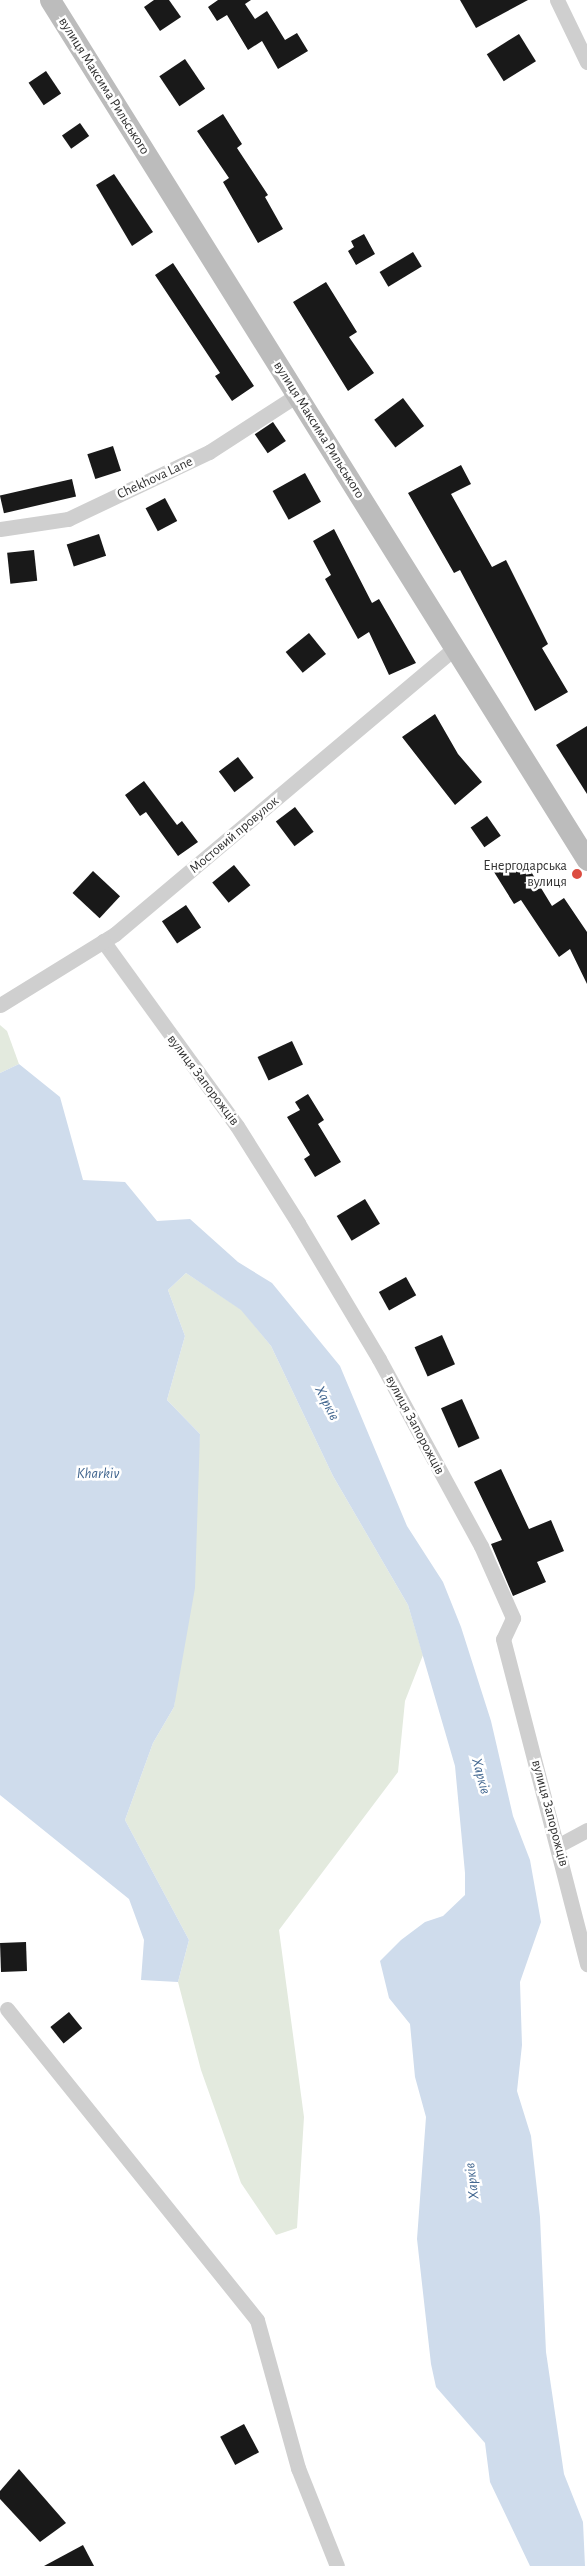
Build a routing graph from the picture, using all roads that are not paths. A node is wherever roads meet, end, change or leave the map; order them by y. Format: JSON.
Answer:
{"nodes":[{"id":1,"x":50,"y":0,"type":"edge"},
{"id":2,"x":557,"y":0,"type":"edge"},
{"id":3,"x":587,"y":62,"type":"edge"},
{"id":4,"x":297,"y":394,"type":"junction"},
{"id":5,"x":0,"y":529,"type":"edge"},
{"id":6,"x":456,"y":648,"type":"junction"},
{"id":7,"x":587,"y":860,"type":"edge"},
{"id":8,"x":103,"y":941,"type":"junction"},
{"id":9,"x":0,"y":1005,"type":"edge"},
{"id":10,"x":587,"y":1830,"type":"edge"},
{"id":11,"x":559,"y":1845,"type":"junction"},
{"id":12,"x":587,"y":1964,"type":"edge"},
{"id":13,"x":8,"y":2009,"type":"dead end"},
{"id":14,"x":337,"y":2566,"type":"edge"}],
"edges":[{"from":1,"to":4,"type":"main road","name":"вулиця Максима Рильського"},
{"from":2,"to":3,"type":"street"},
{"from":4,"to":5,"type":"street","name":"Chekhova Lane"},
{"from":4,"to":6,"type":"main road","name":"вулиця Максима Рильського"},
{"from":6,"to":7,"type":"main road","name":"вулиця Максима Рильського"},
{"from":6,"to":8,"type":"street","name":"Мостовий провулок"},
{"from":8,"to":9,"type":"street","name":"Мостовий провулок"},
{"from":8,"to":11,"type":"street","name":"вулиця Запорожців"},
{"from":10,"to":11,"type":"street"},
{"from":11,"to":12,"type":"street","name":"вулиця Запорожців"},
{"from":13,"to":14,"type":"street"}]}
